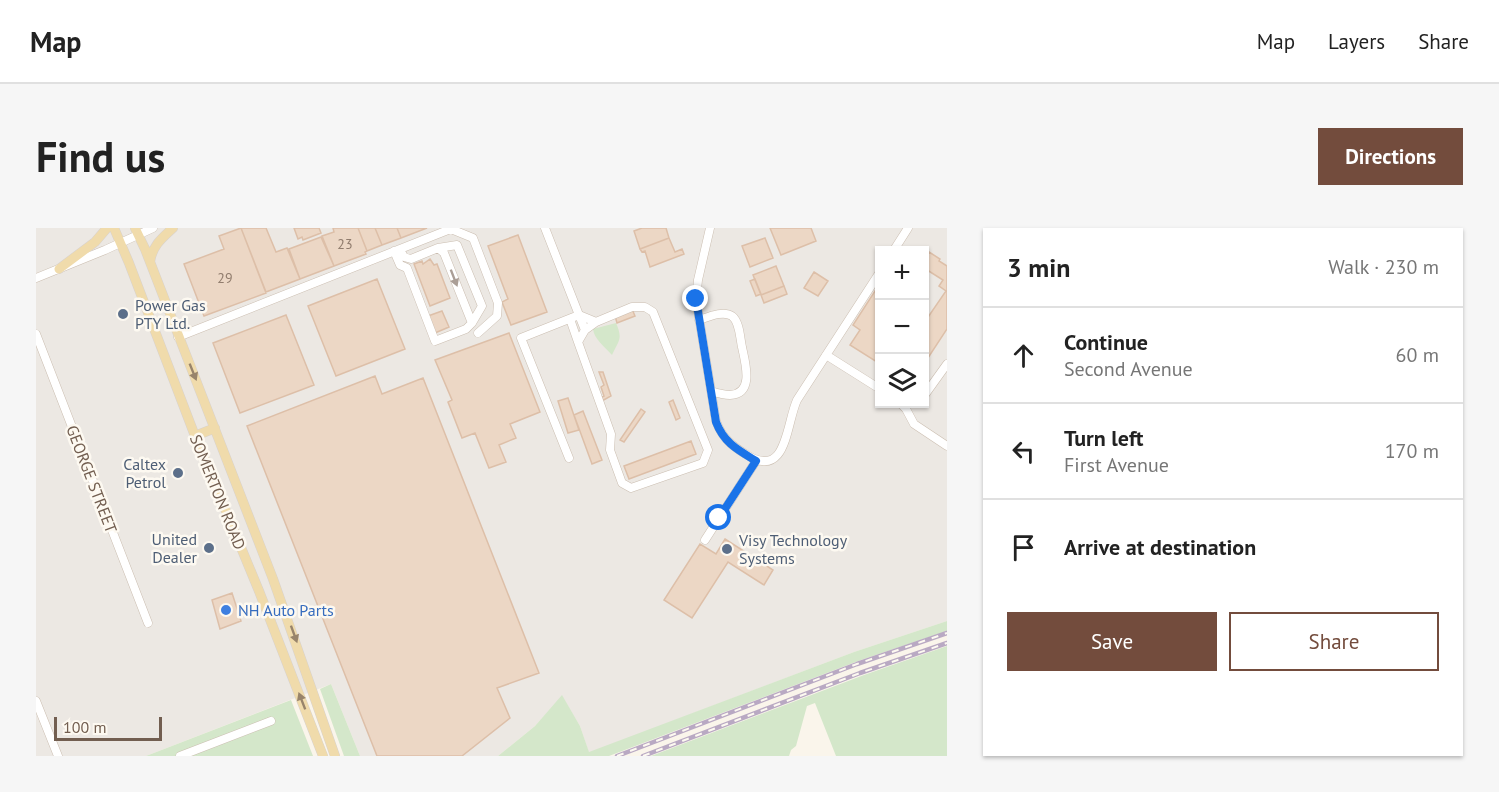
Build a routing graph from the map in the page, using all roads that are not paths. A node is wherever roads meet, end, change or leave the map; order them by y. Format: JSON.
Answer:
{"nodes":[{"id":1,"x":107,"y":228,"type":"edge"},
{"id":2,"x":114,"y":228,"type":"edge"},
{"id":3,"x":153,"y":228,"type":"edge"},
{"id":4,"x":173,"y":228,"type":"edge"},
{"id":5,"x":452,"y":228,"type":"edge"},
{"id":6,"x":477,"y":228,"type":"edge"},
{"id":7,"x":545,"y":228,"type":"edge"},
{"id":8,"x":710,"y":228,"type":"edge"},
{"id":9,"x":908,"y":228,"type":"edge"},
{"id":10,"x":136,"y":231,"type":"edge"},
{"id":11,"x":473,"y":238,"type":"junction"},
{"id":12,"x":120,"y":243,"type":"junction"},
{"id":13,"x":897,"y":246,"type":"edge"},
{"id":14,"x":438,"y":248,"type":"junction"},
{"id":15,"x":397,"y":250,"type":"junction"},
{"id":16,"x":150,"y":262,"type":"junction"},
{"id":17,"x":60,"y":269,"type":"junction"},
{"id":18,"x":36,"y":278,"type":"edge"},
{"id":19,"x":875,"y":278,"type":"edge"},
{"id":20,"x":579,"y":315,"type":"junction"},
{"id":21,"x":570,"y":319,"type":"junction"},
{"id":22,"x":699,"y":320,"type":"junction"},
{"id":23,"x":472,"y":322,"type":"junction"},
{"id":24,"x":596,"y":322,"type":"junction"},
{"id":25,"x":585,"y":330,"type":"junction"},
{"id":26,"x":478,"y":333,"type":"dead end"},
{"id":27,"x":36,"y":334,"type":"edge"},
{"id":28,"x":178,"y":337,"type":"junction"},
{"id":29,"x":578,"y":342,"type":"junction"},
{"id":30,"x":826,"y":355,"type":"junction"},
{"id":31,"x":947,"y":364,"type":"edge"},
{"id":32,"x":875,"y":386,"type":"edge"},
{"id":33,"x":929,"y":389,"type":"edge"},
{"id":34,"x":711,"y":391,"type":"junction"},
{"id":35,"x":907,"y":408,"type":"edge"},
{"id":36,"x":215,"y":428,"type":"junction"},
{"id":37,"x":195,"y":436,"type":"junction"},
{"id":38,"x":947,"y":446,"type":"edge"},
{"id":39,"x":569,"y":458,"type":"dead end"},
{"id":40,"x":756,"y":461,"type":"junction"},
{"id":41,"x":705,"y":540,"type":"dead end"},
{"id":42,"x":148,"y":623,"type":"dead end"},
{"id":43,"x":36,"y":701,"type":"edge"},
{"id":44,"x":271,"y":721,"type":"dead end"},
{"id":45,"x":58,"y":756,"type":"edge"},
{"id":46,"x":180,"y":756,"type":"edge"},
{"id":47,"x":323,"y":756,"type":"edge"},
{"id":48,"x":335,"y":756,"type":"edge"}],
"edges":[{"from":1,"to":17,"type":"main road"},
{"from":2,"to":12,"type":"main road","name":"SOMERTON ROAD"},
{"from":3,"to":10,"type":"street"},
{"from":4,"to":16,"type":"main road"},
{"from":5,"to":11,"type":"street"},
{"from":5,"to":15,"type":"street"},
{"from":6,"to":11,"type":"street"},
{"from":7,"to":20,"type":"street"},
{"from":8,"to":22,"type":"street"},
{"from":9,"to":13,"type":"street"},
{"from":10,"to":12,"type":"street"},
{"from":10,"to":16,"type":"main road","name":"SOMERTON ROAD"},
{"from":11,"to":26,"type":"street"},
{"from":12,"to":17,"type":"street"},
{"from":12,"to":37,"type":"main road","name":"SOMERTON ROAD"},
{"from":14,"to":15,"type":"street"},
{"from":14,"to":23,"type":"street","one_way":true},
{"from":14,"to":23,"type":"street"},
{"from":15,"to":23,"type":"street"},
{"from":15,"to":28,"type":"street"},
{"from":16,"to":28,"type":"main road","name":"SOMERTON ROAD"},
{"from":17,"to":18,"type":"street"},
{"from":19,"to":30,"type":"street"},
{"from":20,"to":21,"type":"street"},
{"from":20,"to":24,"type":"street"},
{"from":20,"to":25,"type":"street"},
{"from":21,"to":29,"type":"street"},
{"from":21,"to":39,"type":"street"},
{"from":22,"to":34,"type":"street"},
{"from":22,"to":34,"type":"street"},
{"from":24,"to":25,"type":"street"},
{"from":24,"to":29,"type":"street"},
{"from":25,"to":29,"type":"street"},
{"from":27,"to":42,"type":"street","name":"GEORGE STREET"},
{"from":28,"to":36,"type":"main road","name":"SOMERTON ROAD","one_way":true},
{"from":30,"to":32,"type":"street"},
{"from":30,"to":40,"type":"street"},
{"from":31,"to":33,"type":"street"},
{"from":34,"to":40,"type":"street"},
{"from":35,"to":38,"type":"street"},
{"from":36,"to":37,"type":"main road"},
{"from":36,"to":48,"type":"main road","name":"SOMERTON ROAD","one_way":true},
{"from":47,"to":37,"type":"main road","name":"SOMERTON ROAD","one_way":true},
{"from":40,"to":41,"type":"street"},
{"from":43,"to":45,"type":"street"},
{"from":44,"to":46,"type":"street"}]}
